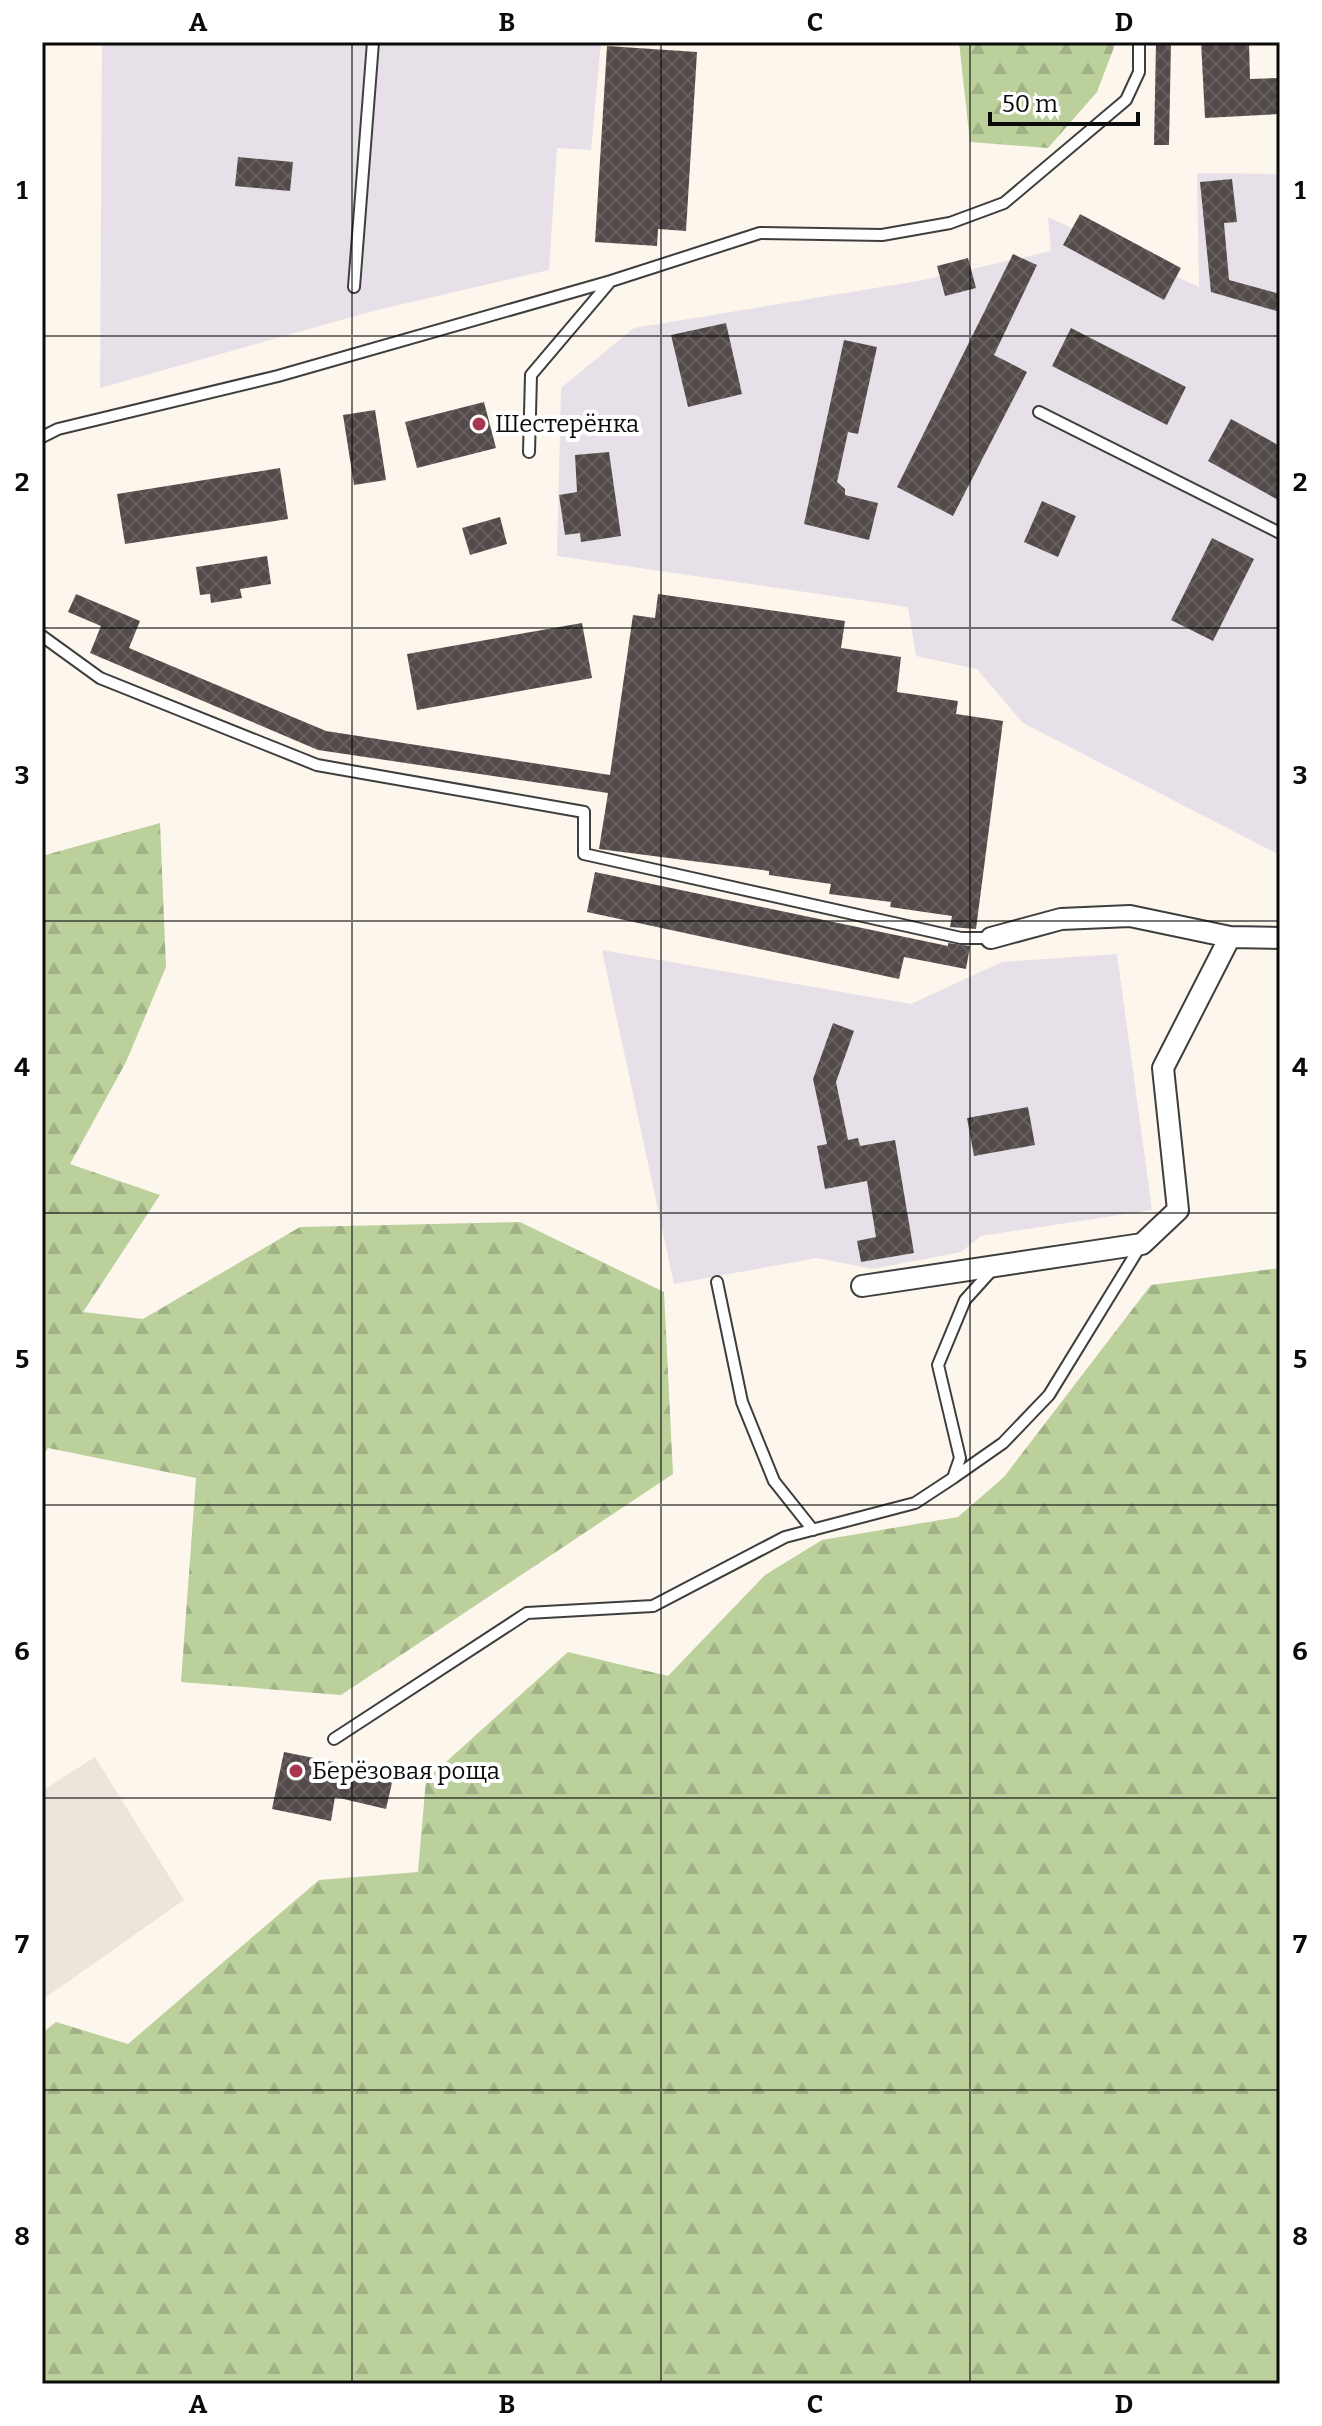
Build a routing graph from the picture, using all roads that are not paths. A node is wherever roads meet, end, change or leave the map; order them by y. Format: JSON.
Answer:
{"nodes":[{"id":1,"x":373,"y":42,"type":"edge"},
{"id":2,"x":1139,"y":42,"type":"edge"},
{"id":3,"x":611,"y":281,"type":"junction"},
{"id":4,"x":354,"y":287,"type":"dead end"},
{"id":5,"x":1039,"y":412,"type":"dead end"},
{"id":6,"x":42,"y":437,"type":"edge"},
{"id":7,"x":529,"y":452,"type":"dead end"},
{"id":8,"x":1280,"y":533,"type":"edge"},
{"id":9,"x":42,"y":636,"type":"edge"},
{"id":10,"x":1230,"y":937,"type":"junction"},
{"id":11,"x":991,"y":938,"type":"joint"},
{"id":12,"x":1280,"y":938,"type":"edge"},
{"id":13,"x":1142,"y":1244,"type":"junction"},
{"id":14,"x":997,"y":1265,"type":"junction"},
{"id":15,"x":717,"y":1282,"type":"dead end"},
{"id":16,"x":862,"y":1286,"type":"dead end"},
{"id":17,"x":953,"y":1478,"type":"junction"},
{"id":18,"x":813,"y":1530,"type":"junction"},
{"id":19,"x":334,"y":1739,"type":"dead end"}],
"edges":[{"from":1,"to":4,"type":"lane"},
{"from":2,"to":3,"type":"lane"},
{"from":3,"to":6,"type":"lane"},
{"from":3,"to":7,"type":"lane"},
{"from":5,"to":8,"type":"lane"},
{"from":9,"to":11,"type":"lane"},
{"from":10,"to":11,"type":"street"},
{"from":10,"to":12,"type":"street"},
{"from":10,"to":13,"type":"street"},
{"from":13,"to":14,"type":"street"},
{"from":13,"to":17,"type":"lane"},
{"from":14,"to":16,"type":"street"},
{"from":14,"to":17,"type":"lane"},
{"from":15,"to":18,"type":"lane"},
{"from":17,"to":18,"type":"lane"},
{"from":18,"to":19,"type":"lane"}]}
